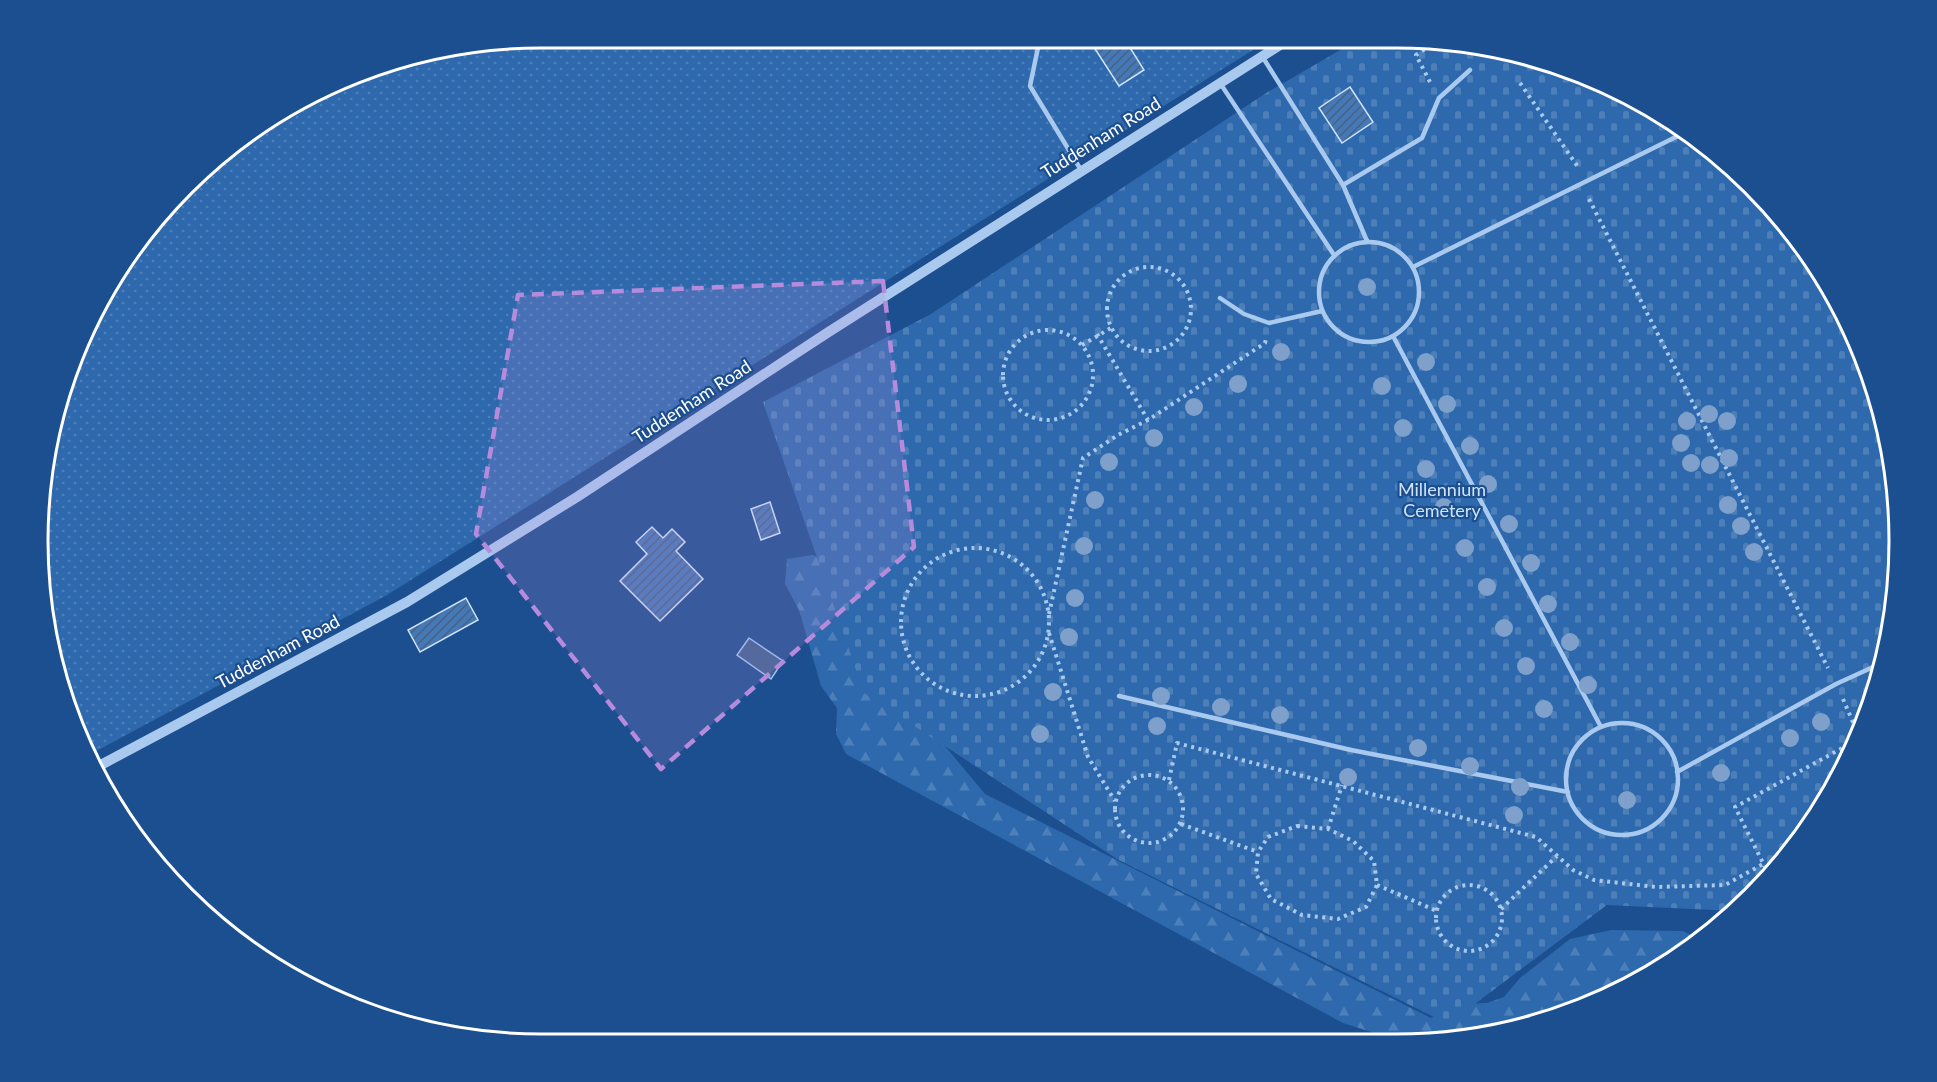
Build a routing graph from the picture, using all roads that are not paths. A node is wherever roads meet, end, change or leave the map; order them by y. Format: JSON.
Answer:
{"nodes":[{"id":1,"x":1038,"y":48,"type":"edge"},
{"id":2,"x":1275,"y":48,"type":"edge"},
{"id":3,"x":1262,"y":56,"type":"junction"},
{"id":4,"x":1470,"y":70,"type":"dead end"},
{"id":5,"x":1220,"y":83,"type":"junction"},
{"id":6,"x":1677,"y":136,"type":"edge"},
{"id":7,"x":1081,"y":170,"type":"junction"},
{"id":8,"x":1343,"y":185,"type":"junction"},
{"id":9,"x":1367,"y":241,"type":"junction"},
{"id":10,"x":1334,"y":255,"type":"junction"},
{"id":11,"x":1413,"y":267,"type":"junction"},
{"id":12,"x":1220,"y":298,"type":"dead end"},
{"id":13,"x":1322,"y":311,"type":"junction"},
{"id":14,"x":1393,"y":336,"type":"junction"},
{"id":15,"x":1872,"y":667,"type":"edge"},
{"id":16,"x":1119,"y":696,"type":"dead end"},
{"id":17,"x":1601,"y":727,"type":"junction"},
{"id":18,"x":102,"y":764,"type":"edge"},
{"id":19,"x":1677,"y":772,"type":"junction"},
{"id":20,"x":1568,"y":792,"type":"junction"}],
"edges":[{"from":1,"to":7,"type":"lane"},
{"from":2,"to":3,"type":"street","name":"Tuddenham Road"},
{"from":3,"to":5,"type":"street","name":"Tuddenham Road"},
{"from":3,"to":8,"type":"lane"},
{"from":4,"to":8,"type":"lane"},
{"from":5,"to":7,"type":"street","name":"Tuddenham Road"},
{"from":5,"to":10,"type":"lane"},
{"from":6,"to":11,"type":"lane"},
{"from":7,"to":18,"type":"street","name":"Tuddenham Road"},
{"from":8,"to":9,"type":"lane"},
{"from":9,"to":10,"type":"lane"},
{"from":9,"to":11,"type":"lane"},
{"from":10,"to":13,"type":"lane"},
{"from":11,"to":14,"type":"lane"},
{"from":12,"to":13,"type":"lane"},
{"from":13,"to":14,"type":"lane"},
{"from":14,"to":17,"type":"lane"},
{"from":15,"to":19,"type":"lane"},
{"from":16,"to":20,"type":"lane"},
{"from":17,"to":19,"type":"lane"},
{"from":17,"to":20,"type":"lane"},
{"from":19,"to":20,"type":"lane"}]}
